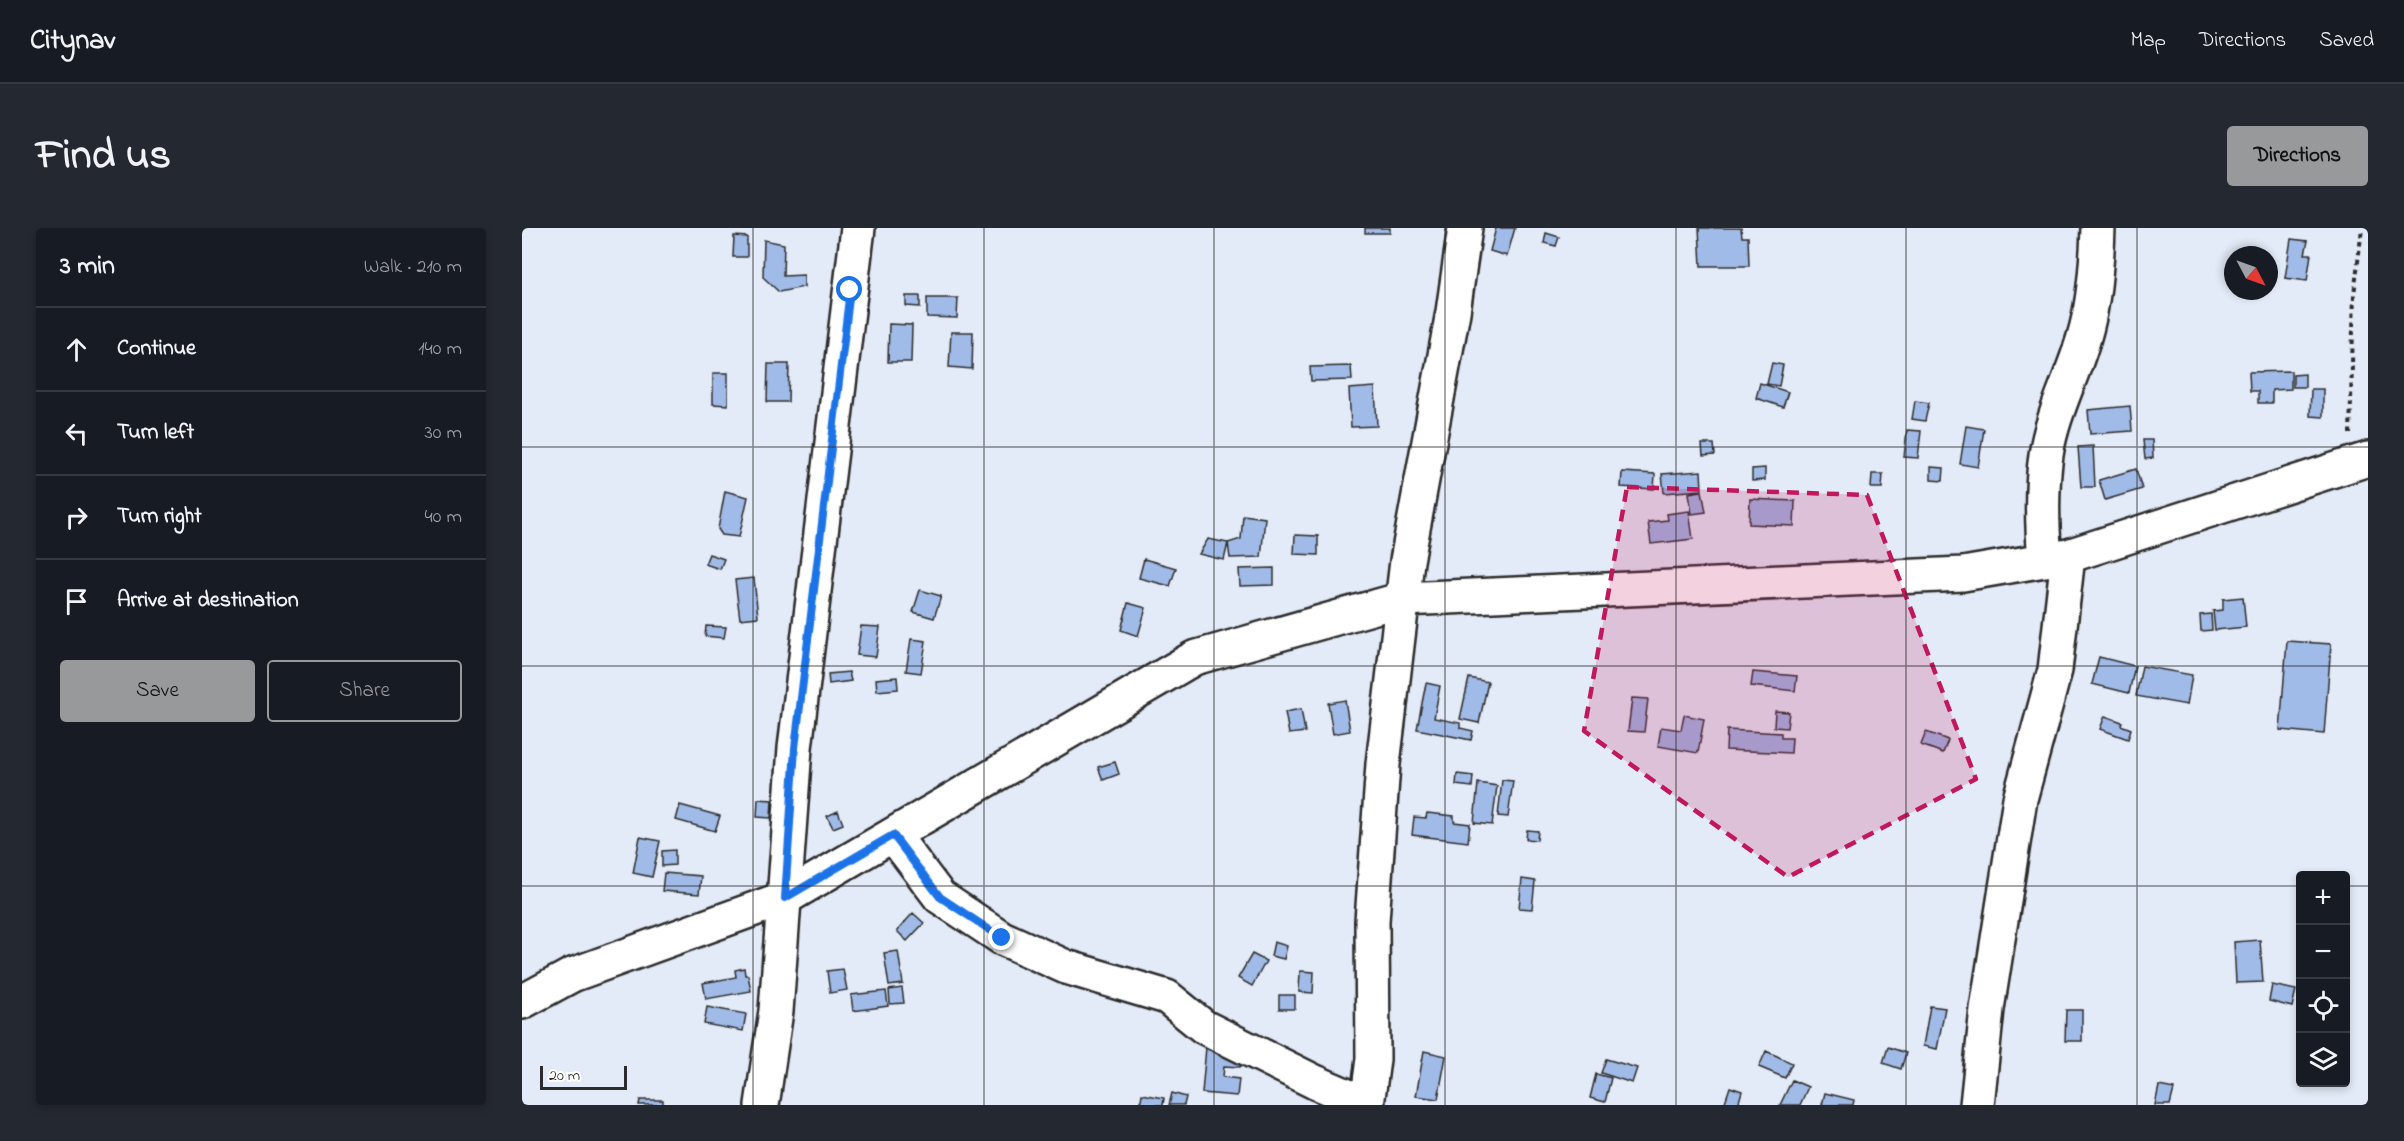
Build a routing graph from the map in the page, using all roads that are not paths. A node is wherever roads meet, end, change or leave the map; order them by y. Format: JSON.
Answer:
{"nodes":[{"id":1,"x":858,"y":228,"type":"edge"},
{"id":2,"x":1465,"y":228,"type":"edge"},
{"id":3,"x":2098,"y":228,"type":"edge"},
{"id":4,"x":2359,"y":462,"type":"edge"},
{"id":5,"x":2056,"y":558,"type":"junction"},
{"id":6,"x":1402,"y":599,"type":"junction"},
{"id":7,"x":893,"y":835,"type":"junction"},
{"id":8,"x":785,"y":898,"type":"junction"},
{"id":9,"x":522,"y":1002,"type":"edge"},
{"id":10,"x":762,"y":1105,"type":"edge"},
{"id":11,"x":1368,"y":1105,"type":"edge"},
{"id":12,"x":1977,"y":1105,"type":"edge"}],
"edges":[{"from":1,"to":8,"type":"street"},
{"from":2,"to":6,"type":"street"},
{"from":3,"to":5,"type":"street"},
{"from":4,"to":5,"type":"street"},
{"from":5,"to":6,"type":"street"},
{"from":5,"to":12,"type":"street"},
{"from":6,"to":7,"type":"street"},
{"from":6,"to":11,"type":"street"},
{"from":7,"to":8,"type":"street"},
{"from":7,"to":11,"type":"street"},
{"from":8,"to":9,"type":"street"},
{"from":8,"to":10,"type":"street"}]}
